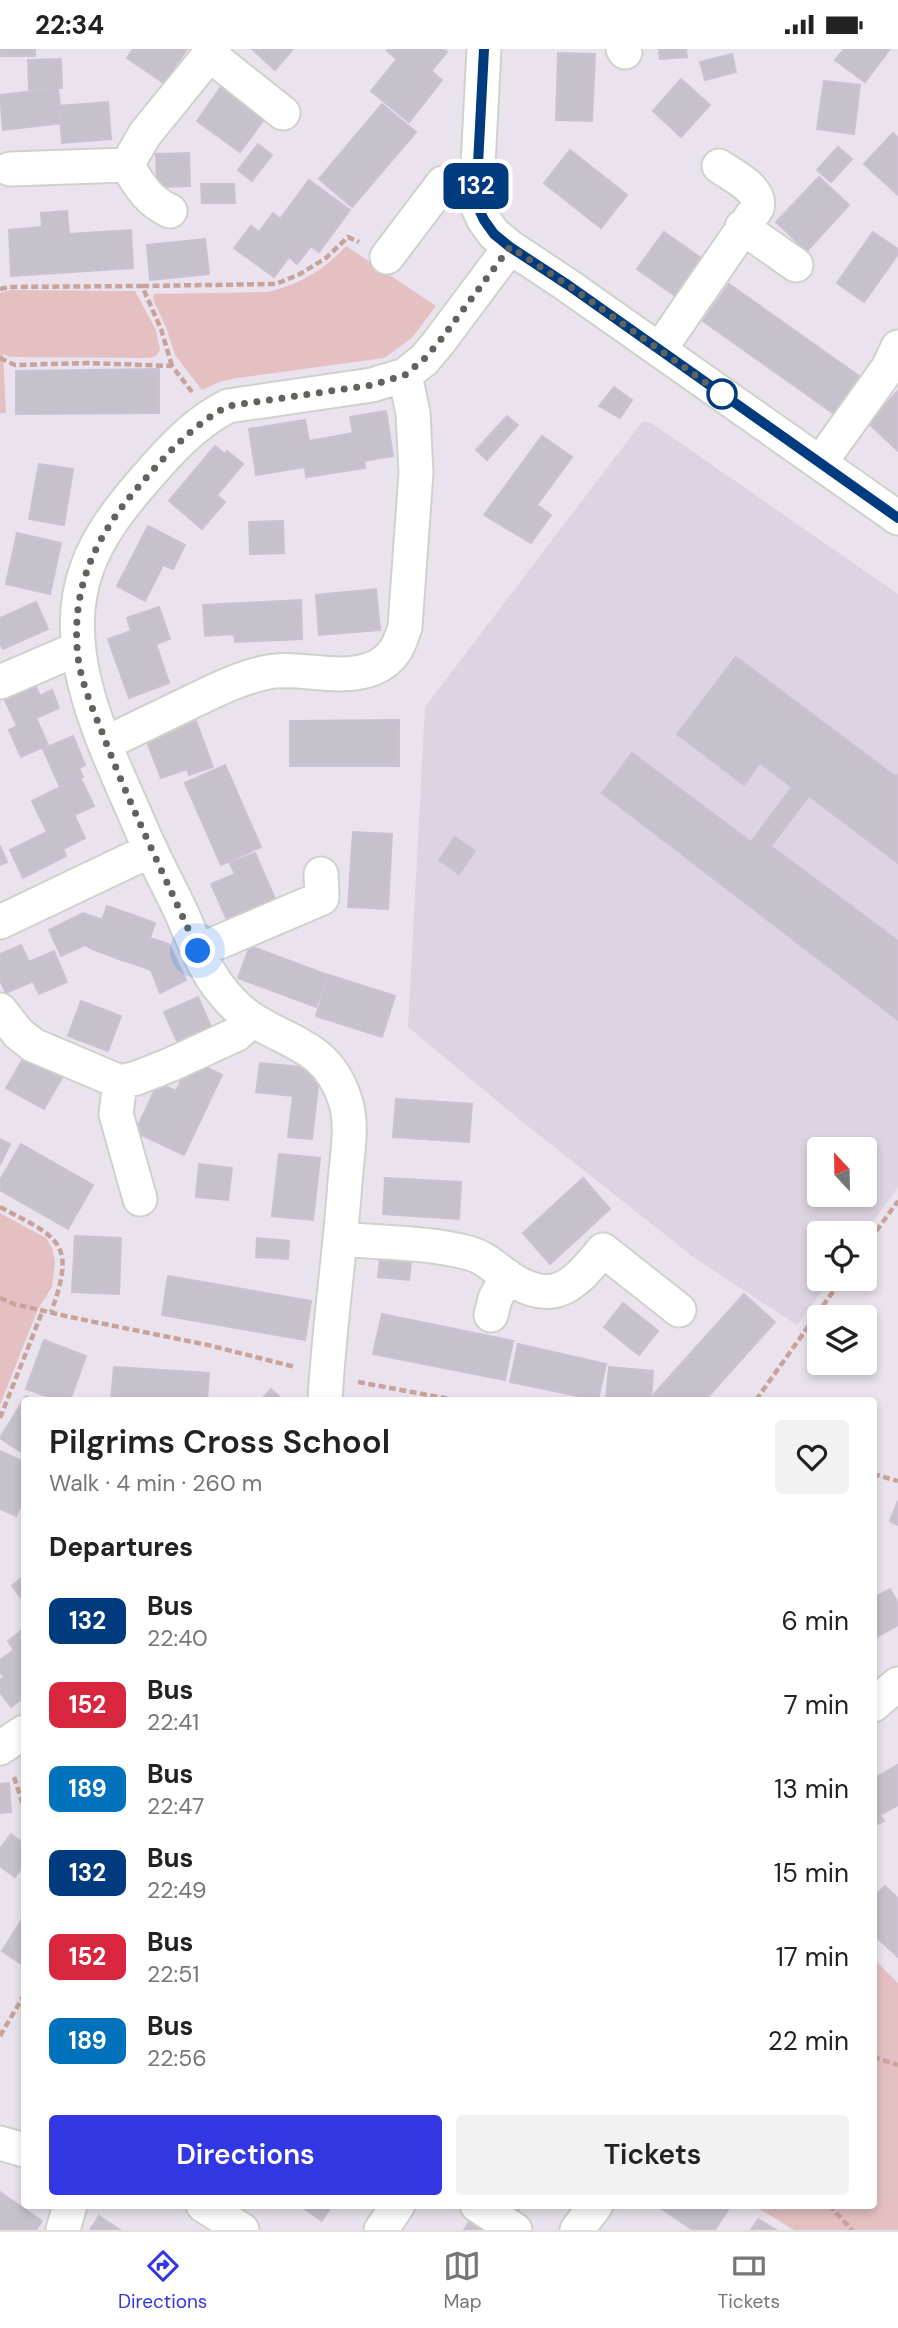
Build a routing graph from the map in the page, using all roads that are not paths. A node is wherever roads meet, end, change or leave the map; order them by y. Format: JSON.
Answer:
{"nodes":[{"id":1,"x":484,"y":49,"type":"edge"},
{"id":2,"x":212,"y":52,"type":"edge"},
{"id":3,"x":283,"y":113,"type":"dead end"},
{"id":4,"x":127,"y":165,"type":"junction"},
{"id":5,"x":719,"y":166,"type":"dead end"},
{"id":6,"x":10,"y":169,"type":"dead end"},
{"id":7,"x":476,"y":184,"type":"junction"},
{"id":8,"x":170,"y":211,"type":"dead end"},
{"id":9,"x":742,"y":227,"type":"junction"},
{"id":10,"x":510,"y":247,"type":"junction"},
{"id":11,"x":387,"y":257,"type":"road end"},
{"id":12,"x":796,"y":265,"type":"dead end"},
{"id":13,"x":898,"y":347,"type":"edge"},
{"id":14,"x":660,"y":349,"type":"junction"},
{"id":15,"x":405,"y":375,"type":"junction"},
{"id":16,"x":820,"y":463,"type":"junction"},
{"id":17,"x":898,"y":518,"type":"edge"},
{"id":18,"x":77,"y":649,"type":"junction"},
{"id":19,"x":0,"y":682,"type":"edge"},
{"id":20,"x":106,"y":743,"type":"junction"},
{"id":21,"x":150,"y":851,"type":"junction"},
{"id":22,"x":321,"y":874,"type":"dead end"},
{"id":23,"x":0,"y":922,"type":"edge"},
{"id":24,"x":198,"y":951,"type":"junction"},
{"id":25,"x":0,"y":1010,"type":"edge"},
{"id":26,"x":252,"y":1020,"type":"junction"},
{"id":27,"x":120,"y":1082,"type":"junction"},
{"id":28,"x":140,"y":1199,"type":"dead end"},
{"id":29,"x":341,"y":1239,"type":"junction"},
{"id":30,"x":506,"y":1276,"type":"junction"},
{"id":31,"x":679,"y":1310,"type":"dead end"},
{"id":32,"x":491,"y":1315,"type":"dead end"},
{"id":33,"x":325,"y":1387,"type":"edge"},
{"id":34,"x":898,"y":1684,"type":"edge"},
{"id":35,"x":877,"y":1702,"type":"edge"},
{"id":36,"x":21,"y":1734,"type":"edge"},
{"id":37,"x":0,"y":1748,"type":"edge"},
{"id":38,"x":0,"y":2143,"type":"edge"},
{"id":39,"x":21,"y":2149,"type":"edge"},
{"id":40,"x":69,"y":2209,"type":"edge"},
{"id":41,"x":208,"y":2209,"type":"edge"},
{"id":42,"x":395,"y":2209,"type":"edge"},
{"id":43,"x":483,"y":2209,"type":"edge"},
{"id":44,"x":593,"y":2209,"type":"edge"},
{"id":45,"x":63,"y":2230,"type":"edge"},
{"id":46,"x":242,"y":2230,"type":"edge"},
{"id":47,"x":381,"y":2230,"type":"edge"},
{"id":48,"x":515,"y":2230,"type":"edge"},
{"id":49,"x":577,"y":2230,"type":"edge"}],
"edges":[{"from":1,"to":7,"type":"street"},
{"from":2,"to":3,"type":"street"},
{"from":2,"to":4,"type":"street"},
{"from":4,"to":6,"type":"street"},
{"from":4,"to":8,"type":"street"},
{"from":5,"to":9,"type":"street"},
{"from":7,"to":10,"type":"street"},
{"from":7,"to":11,"type":"street"},
{"from":9,"to":12,"type":"street"},
{"from":9,"to":14,"type":"street"},
{"from":10,"to":14,"type":"street"},
{"from":10,"to":15,"type":"street"},
{"from":13,"to":16,"type":"street"},
{"from":14,"to":16,"type":"street"},
{"from":15,"to":18,"type":"street"},
{"from":15,"to":20,"type":"street"},
{"from":16,"to":17,"type":"street"},
{"from":18,"to":19,"type":"street"},
{"from":18,"to":20,"type":"street"},
{"from":20,"to":21,"type":"street"},
{"from":21,"to":23,"type":"street"},
{"from":21,"to":24,"type":"street"},
{"from":22,"to":24,"type":"street"},
{"from":24,"to":26,"type":"street"},
{"from":25,"to":27,"type":"street"},
{"from":26,"to":27,"type":"street"},
{"from":26,"to":29,"type":"street"},
{"from":27,"to":28,"type":"street"},
{"from":29,"to":30,"type":"street"},
{"from":29,"to":33,"type":"street"},
{"from":30,"to":31,"type":"street"},
{"from":30,"to":32,"type":"street"},
{"from":34,"to":35,"type":"street"},
{"from":36,"to":37,"type":"street"},
{"from":38,"to":39,"type":"street"},
{"from":40,"to":45,"type":"street"},
{"from":41,"to":46,"type":"street"},
{"from":42,"to":47,"type":"street"},
{"from":43,"to":48,"type":"street"},
{"from":44,"to":49,"type":"street"}]}
